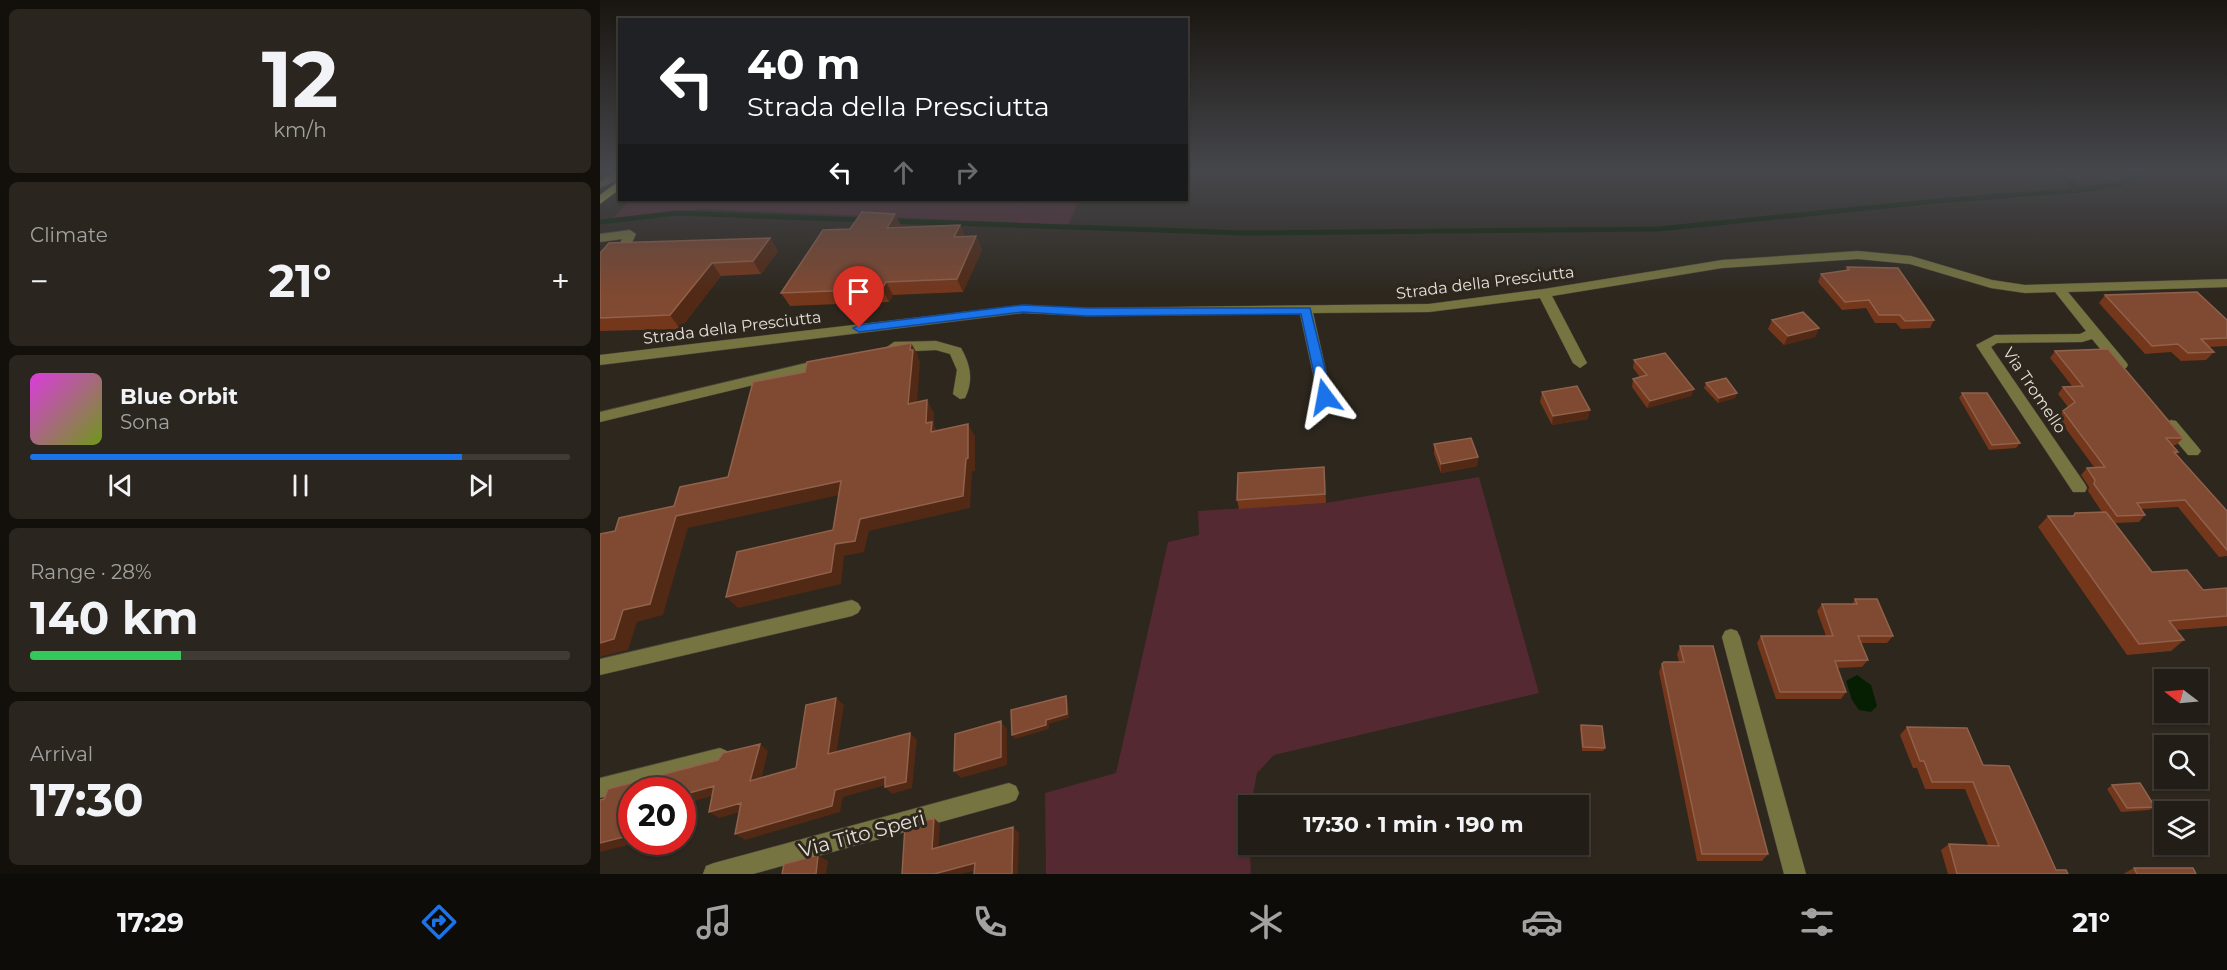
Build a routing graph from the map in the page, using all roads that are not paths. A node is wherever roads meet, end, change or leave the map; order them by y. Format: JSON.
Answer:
{"nodes":[{"id":1,"x":600,"y":238,"type":"edge"},
{"id":2,"x":646,"y":249,"type":"edge"},
{"id":3,"x":2227,"y":283,"type":"edge"},
{"id":4,"x":2060,"y":290,"type":"junction"},
{"id":5,"x":1544,"y":293,"type":"junction"},
{"id":6,"x":1306,"y":310,"type":"junction"},
{"id":7,"x":2094,"y":333,"type":"junction"},
{"id":8,"x":882,"y":350,"type":"edge"},
{"id":9,"x":600,"y":360,"type":"edge"},
{"id":10,"x":837,"y":360,"type":"edge"},
{"id":11,"x":1580,"y":363,"type":"dead end"},
{"id":12,"x":2132,"y":378,"type":"edge"},
{"id":13,"x":960,"y":394,"type":"dead end"},
{"id":14,"x":1325,"y":397,"type":"dead end"},
{"id":15,"x":2162,"y":415,"type":"edge"},
{"id":16,"x":600,"y":417,"type":"edge"},
{"id":17,"x":2193,"y":451,"type":"dead end"},
{"id":18,"x":2079,"y":489,"type":"dead end"},
{"id":19,"x":852,"y":608,"type":"dead end"},
{"id":20,"x":1731,"y":637,"type":"dead end"},
{"id":21,"x":600,"y":667,"type":"edge"},
{"id":22,"x":720,"y":758,"type":"edge"},
{"id":23,"x":600,"y":788,"type":"edge"},
{"id":24,"x":1009,"y":793,"type":"dead end"},
{"id":25,"x":714,"y":874,"type":"edge"},
{"id":26,"x":1795,"y":874,"type":"edge"}],
"edges":[{"from":1,"to":2,"type":"street"},
{"from":3,"to":4,"type":"street","name":"Strada della Presciutta"},
{"from":4,"to":5,"type":"street","name":"Strada della Presciutta"},
{"from":4,"to":7,"type":"street"},
{"from":5,"to":6,"type":"street","name":"Strada della Presciutta"},
{"from":5,"to":11,"type":"street"},
{"from":6,"to":9,"type":"street","name":"Strada della Presciutta"},
{"from":6,"to":14,"type":"street"},
{"from":7,"to":12,"type":"street"},
{"from":7,"to":18,"type":"street","name":"Via Tromello"},
{"from":8,"to":13,"type":"street"},
{"from":10,"to":16,"type":"street"},
{"from":15,"to":17,"type":"street"},
{"from":19,"to":21,"type":"street"},
{"from":20,"to":26,"type":"street"},
{"from":22,"to":23,"type":"street"},
{"from":24,"to":25,"type":"street","name":"Via Tito Speri"}]}
